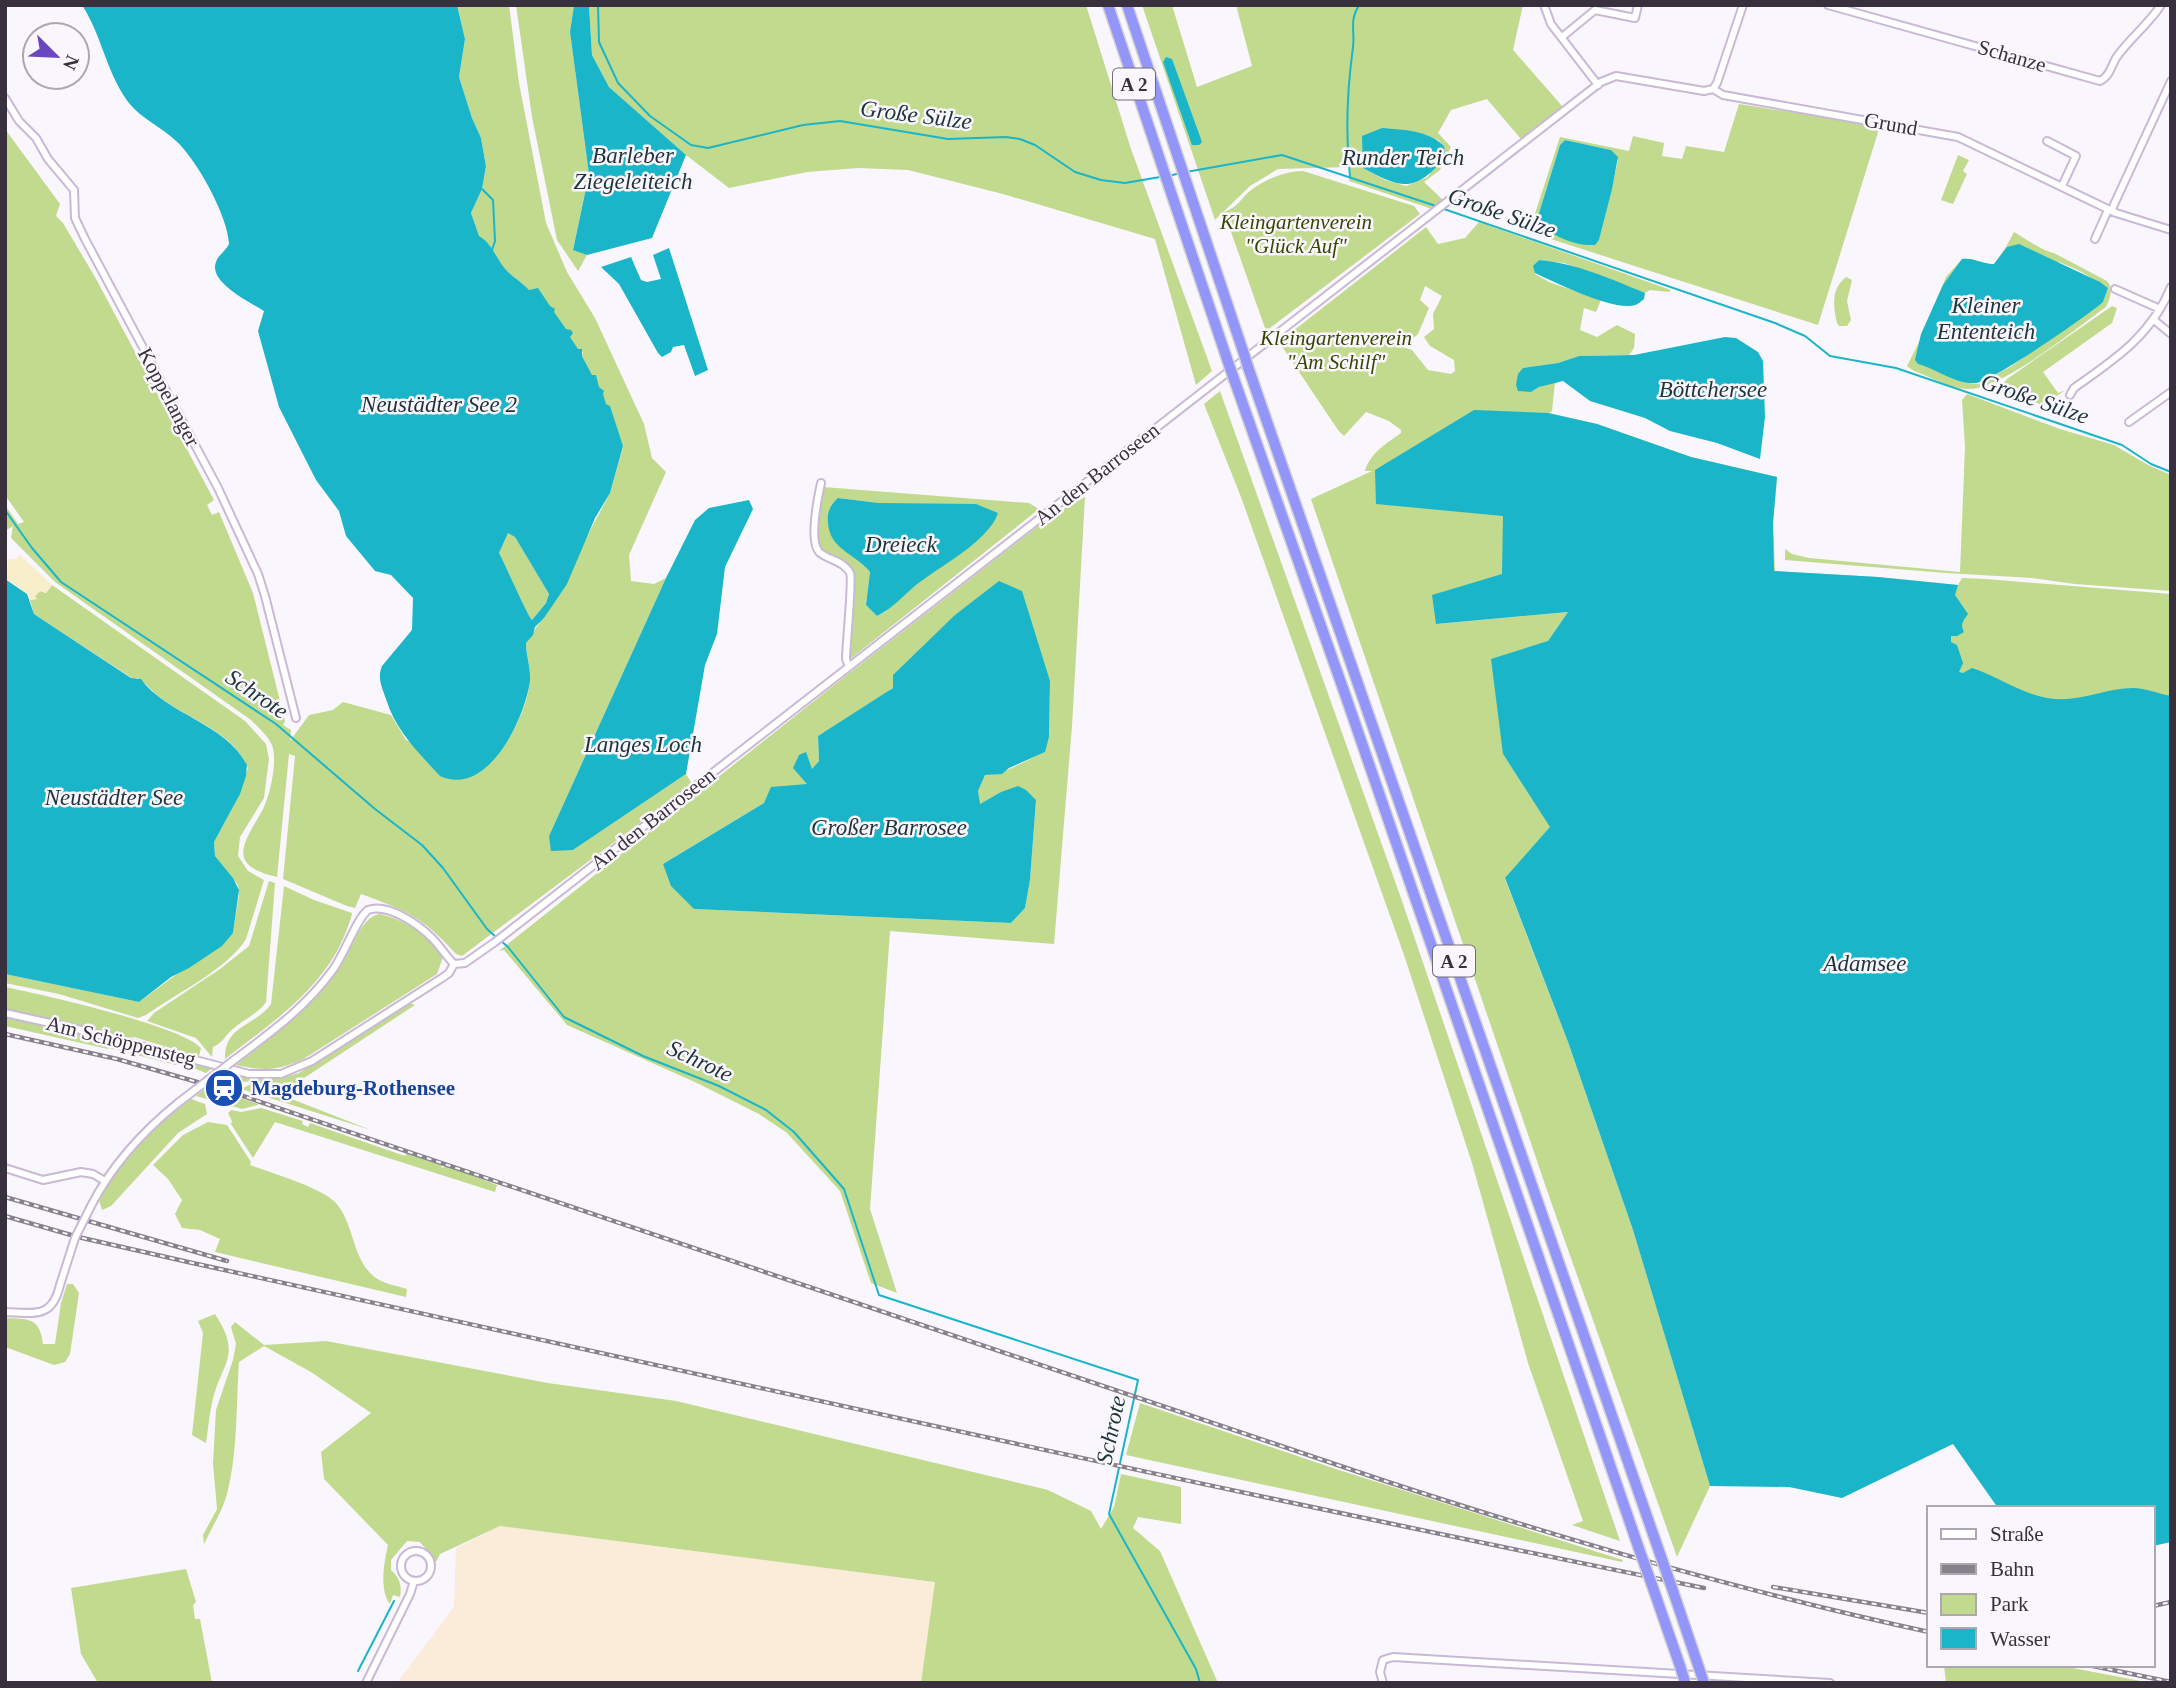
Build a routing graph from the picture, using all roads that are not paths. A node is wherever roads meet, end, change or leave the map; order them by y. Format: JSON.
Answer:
{"nodes":[{"id":1,"x":1108,"y":5,"type":"edge"},
{"id":2,"x":1126,"y":5,"type":"edge"},
{"id":3,"x":1544,"y":5,"type":"edge"},
{"id":4,"x":1638,"y":5,"type":"edge"},
{"id":5,"x":1744,"y":5,"type":"edge"},
{"id":6,"x":1828,"y":5,"type":"edge"},
{"id":7,"x":2161,"y":5,"type":"edge"},
{"id":8,"x":1562,"y":37,"type":"junction"},
{"id":9,"x":2171,"y":81,"type":"edge"},
{"id":10,"x":1598,"y":85,"type":"junction"},
{"id":11,"x":1713,"y":89,"type":"junction"},
{"id":12,"x":5,"y":98,"type":"edge"},
{"id":13,"x":2047,"y":141,"type":"dead end"},
{"id":14,"x":2062,"y":186,"type":"junction"},
{"id":15,"x":2110,"y":210,"type":"junction"},
{"id":16,"x":2171,"y":230,"type":"edge"},
{"id":17,"x":2095,"y":239,"type":"dead end"},
{"id":18,"x":2171,"y":287,"type":"edge"},
{"id":19,"x":2115,"y":289,"type":"dead end"},
{"id":20,"x":2160,"y":309,"type":"junction"},
{"id":21,"x":2154,"y":320,"type":"junction"},
{"id":22,"x":2171,"y":334,"type":"edge"},
{"id":23,"x":2171,"y":392,"type":"edge"},
{"id":24,"x":2070,"y":395,"type":"dead end"},
{"id":25,"x":2129,"y":422,"type":"dead end"},
{"id":26,"x":821,"y":483,"type":"dead end"},
{"id":27,"x":278,"y":651,"type":"junction"},
{"id":28,"x":269,"y":654,"type":"dead end"},
{"id":29,"x":849,"y":667,"type":"junction"},
{"id":30,"x":296,"y":718,"type":"dead end"},
{"id":31,"x":454,"y":964,"type":"junction"},
{"id":32,"x":5,"y":1013,"type":"edge"},
{"id":33,"x":5,"y":1168,"type":"edge"},
{"id":34,"x":105,"y":1181,"type":"junction"},
{"id":35,"x":5,"y":1312,"type":"edge"},
{"id":36,"x":414,"y":1581,"type":"junction"},
{"id":37,"x":1685,"y":1682,"type":"edge"},
{"id":38,"x":366,"y":1683,"type":"edge"},
{"id":39,"x":1383,"y":1683,"type":"edge"},
{"id":40,"x":1704,"y":1683,"type":"edge"},
{"id":41,"x":1830,"y":1683,"type":"edge"}],
"edges":[{"from":1,"to":37,"type":"highway","number":"A 2","bridge":true},
{"from":2,"to":40,"type":"highway","number":"A 2","bridge":true},
{"from":3,"to":8,"type":"street"},
{"from":4,"to":8,"type":"street"},
{"from":5,"to":11,"type":"street"},
{"from":6,"to":7,"type":"street","name":"Schanze"},
{"from":8,"to":10,"type":"street"},
{"from":9,"to":15,"type":"street"},
{"from":10,"to":11,"type":"street","name":"Grund"},
{"from":10,"to":29,"type":"street","name":"An den Barroseen"},
{"from":11,"to":14,"type":"street","name":"Grund"},
{"from":12,"to":27,"type":"street","name":"Koppelanger"},
{"from":13,"to":14,"type":"street"},
{"from":14,"to":15,"type":"street","name":"Grund"},
{"from":15,"to":16,"type":"street","name":"Grund"},
{"from":15,"to":17,"type":"street"},
{"from":18,"to":20,"type":"street"},
{"from":19,"to":20,"type":"street"},
{"from":20,"to":21,"type":"street"},
{"from":21,"to":22,"type":"street"},
{"from":21,"to":24,"type":"street"},
{"from":23,"to":25,"type":"street"},
{"from":26,"to":29,"type":"street"},
{"from":27,"to":28,"type":"street"},
{"from":27,"to":30,"type":"street","name":"Koppelanger"},
{"from":29,"to":31,"type":"street","name":"An den Barroseen"},
{"from":31,"to":32,"type":"street","name":"Am Schöppensteg"},
{"from":31,"to":34,"type":"street","bridge":true},
{"from":33,"to":34,"type":"street"},
{"from":34,"to":35,"type":"street","bridge":true},
{"from":36,"to":36,"type":"street"},
{"from":36,"to":38,"type":"street"},
{"from":39,"to":41,"type":"street"}]}
